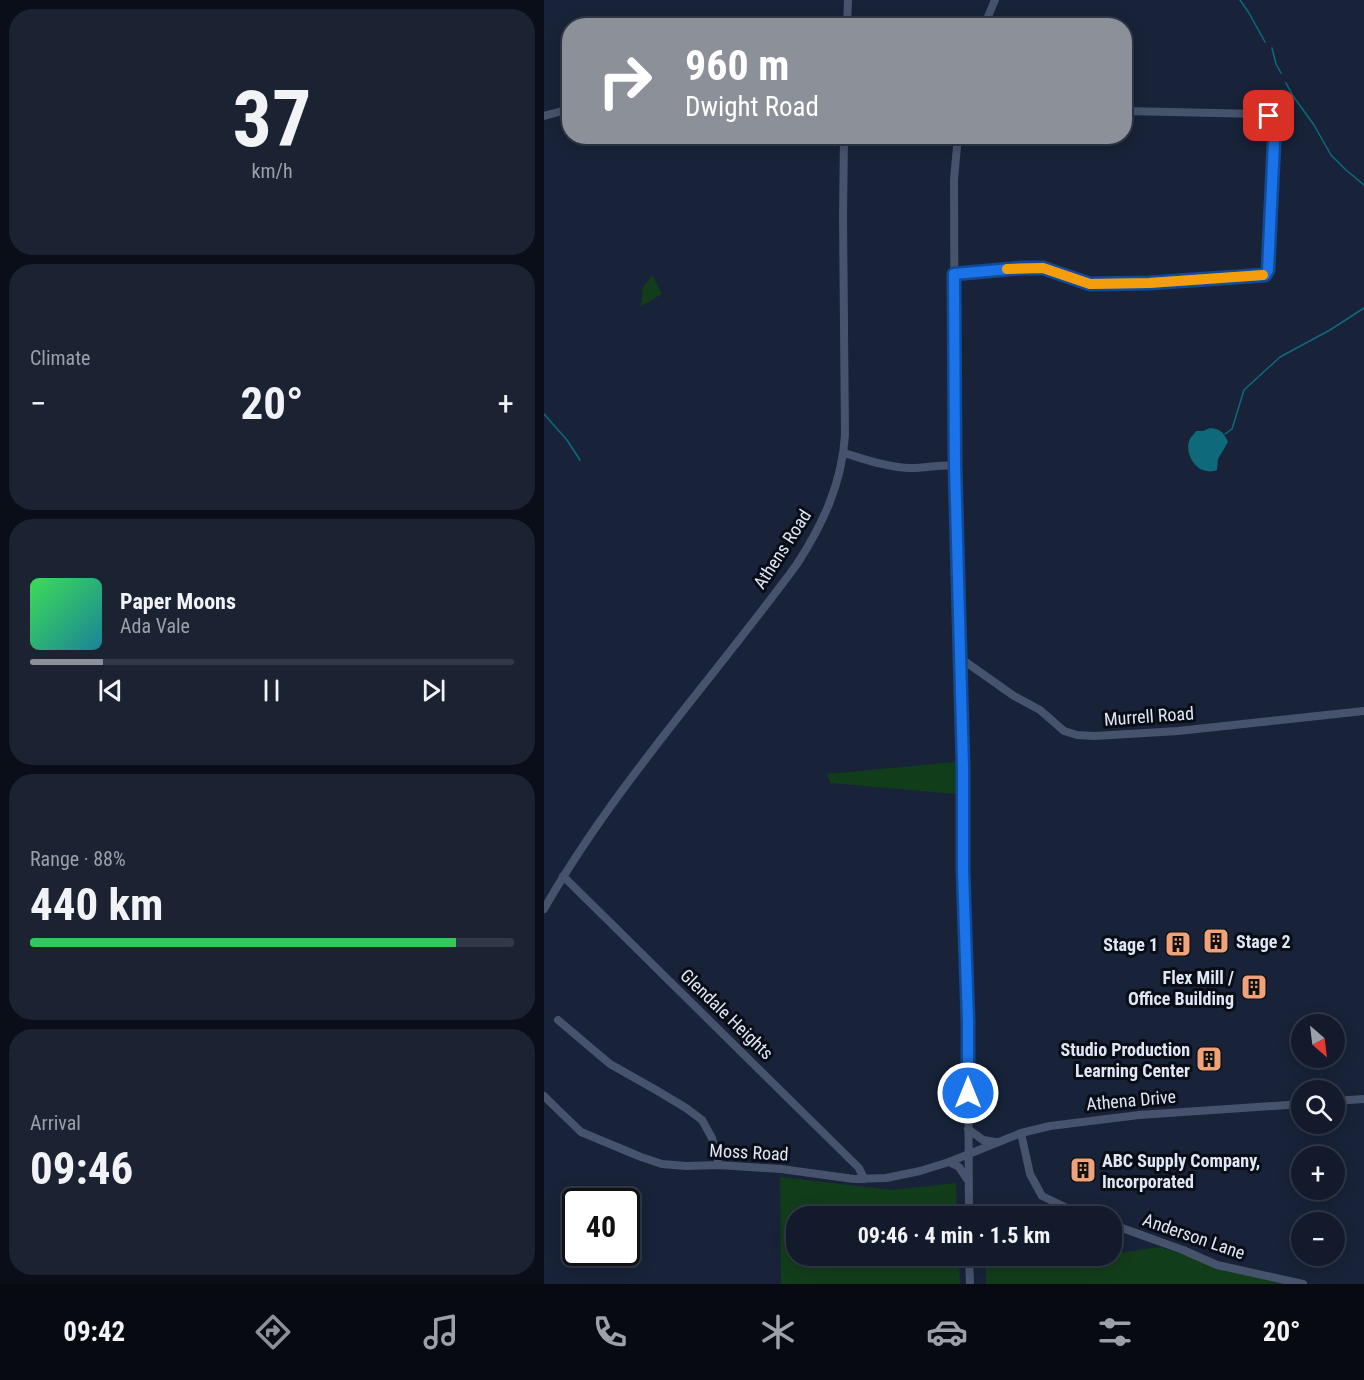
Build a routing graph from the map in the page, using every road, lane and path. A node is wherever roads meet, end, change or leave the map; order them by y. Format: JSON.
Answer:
{"nodes":[{"id":1,"x":848,"y":0,"type":"edge"},
{"id":2,"x":995,"y":0,"type":"edge"},
{"id":3,"x":847,"y":18,"type":"edge"},
{"id":4,"x":987,"y":18,"type":"edge"},
{"id":5,"x":562,"y":111,"type":"edge"},
{"id":6,"x":1132,"y":111,"type":"edge"},
{"id":7,"x":544,"y":116,"type":"edge"},
{"id":8,"x":844,"y":144,"type":"edge"},
{"id":9,"x":957,"y":144,"type":"edge"},
{"id":10,"x":954,"y":274,"type":"junction"},
{"id":11,"x":844,"y":453,"type":"junction"},
{"id":12,"x":955,"y":465,"type":"junction"},
{"id":13,"x":960,"y":658,"type":"junction"},
{"id":14,"x":1363,"y":711,"type":"edge"},
{"id":15,"x":563,"y":876,"type":"junction"},
{"id":16,"x":544,"y":909,"type":"edge"},
{"id":17,"x":558,"y":1020,"type":"dead end"},
{"id":18,"x":544,"y":1096,"type":"edge"},
{"id":19,"x":1363,"y":1099,"type":"edge"},
{"id":20,"x":1345,"y":1100,"type":"edge"},
{"id":21,"x":1291,"y":1105,"type":"edge"},
{"id":22,"x":968,"y":1129,"type":"junction"},
{"id":23,"x":1021,"y":1133,"type":"junction"},
{"id":24,"x":1000,"y":1142,"type":"junction"},
{"id":25,"x":968,"y":1154,"type":"junction"},
{"id":26,"x":949,"y":1162,"type":"junction"},
{"id":27,"x":720,"y":1165,"type":"junction"},
{"id":28,"x":864,"y":1179,"type":"junction"},
{"id":29,"x":968,"y":1181,"type":"junction"},
{"id":30,"x":969,"y":1206,"type":"edge"},
{"id":31,"x":1063,"y":1206,"type":"edge"},
{"id":32,"x":1122,"y":1228,"type":"edge"},
{"id":33,"x":970,"y":1266,"type":"edge"},
{"id":34,"x":970,"y":1284,"type":"edge"},
{"id":35,"x":1303,"y":1284,"type":"edge"}],
"edges":[{"from":1,"to":3,"type":"street"},
{"from":2,"to":4,"type":"street"},
{"from":5,"to":7,"type":"street"},
{"from":6,"to":10,"type":"street"},
{"from":8,"to":11,"type":"street","name":"Athens Road"},
{"from":9,"to":10,"type":"street"},
{"from":10,"to":12,"type":"street"},
{"from":11,"to":12,"type":"street"},
{"from":11,"to":15,"type":"street","name":"Athens Road"},
{"from":12,"to":13,"type":"street"},
{"from":13,"to":14,"type":"street","name":"Murrell Road"},
{"from":13,"to":22,"type":"street"},
{"from":15,"to":16,"type":"street","name":"Athens Road"},
{"from":15,"to":28,"type":"street","name":"Glendale Heights"},
{"from":17,"to":27,"type":"street"},
{"from":18,"to":27,"type":"street","name":"Moss Road"},
{"from":19,"to":20,"type":"street"},
{"from":21,"to":23,"type":"street","name":"Athena Drive"},
{"from":22,"to":24,"type":"street"},
{"from":22,"to":25,"type":"street"},
{"from":23,"to":24,"type":"street","name":"Athena Drive"},
{"from":23,"to":31,"type":"street"},
{"from":24,"to":25,"type":"street","name":"Athena Drive"},
{"from":25,"to":26,"type":"street","name":"Moss Road"},
{"from":25,"to":29,"type":"street"},
{"from":26,"to":28,"type":"street","name":"Moss Road"},
{"from":26,"to":29,"type":"street"},
{"from":27,"to":28,"type":"street","name":"Moss Road"},
{"from":29,"to":30,"type":"street"},
{"from":32,"to":35,"type":"street","name":"Anderson Lane"},
{"from":33,"to":34,"type":"street"}]}
